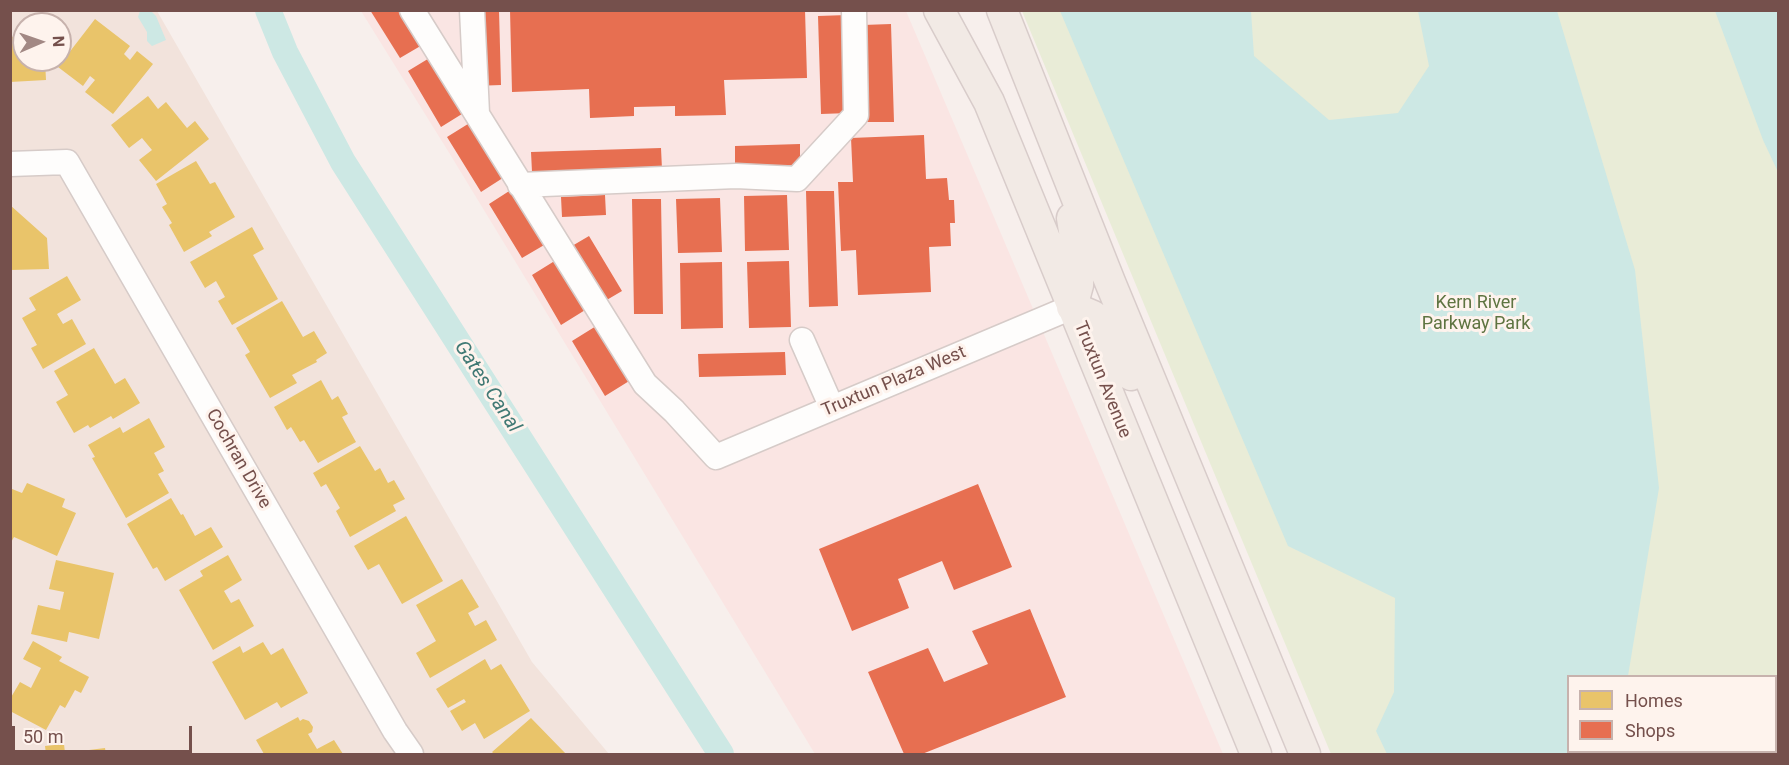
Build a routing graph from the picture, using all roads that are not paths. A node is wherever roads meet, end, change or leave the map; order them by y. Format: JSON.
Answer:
{"nodes":[{"id":1,"x":411,"y":10,"type":"edge"},
{"id":2,"x":472,"y":10,"type":"edge"},
{"id":3,"x":854,"y":10,"type":"edge"},
{"id":4,"x":939,"y":10,"type":"edge"},
{"id":5,"x":1002,"y":10,"type":"edge"},
{"id":6,"x":477,"y":116,"type":"junction"},
{"id":7,"x":1062,"y":159,"type":"junction"},
{"id":8,"x":10,"y":164,"type":"edge"},
{"id":9,"x":520,"y":185,"type":"junction"},
{"id":10,"x":1072,"y":307,"type":"junction"},
{"id":11,"x":802,"y":340,"type":"dead end"},
{"id":12,"x":832,"y":408,"type":"junction"},
{"id":13,"x":1195,"y":488,"type":"junction"},
{"id":14,"x":411,"y":754,"type":"edge"},
{"id":15,"x":1256,"y":754,"type":"edge"},
{"id":16,"x":1305,"y":754,"type":"edge"}],
"edges":[{"from":1,"to":6,"type":"street"},
{"from":2,"to":6,"type":"street"},
{"from":3,"to":9,"type":"street"},
{"from":4,"to":10,"type":"main road","name":"Truxtun Avenue"},
{"from":5,"to":7,"type":"main road"},
{"from":6,"to":9,"type":"street"},
{"from":7,"to":10,"type":"main road"},
{"from":7,"to":13,"type":"main road"},
{"from":8,"to":14,"type":"street","name":"Cochran Drive"},
{"from":9,"to":12,"type":"street","name":"Truxtun Plaza West"},
{"from":10,"to":12,"type":"street","name":"Truxtun Plaza West"},
{"from":10,"to":13,"type":"main road"},
{"from":10,"to":15,"type":"main road","name":"Truxtun Avenue"},
{"from":11,"to":12,"type":"street"},
{"from":13,"to":16,"type":"main road"}]}
